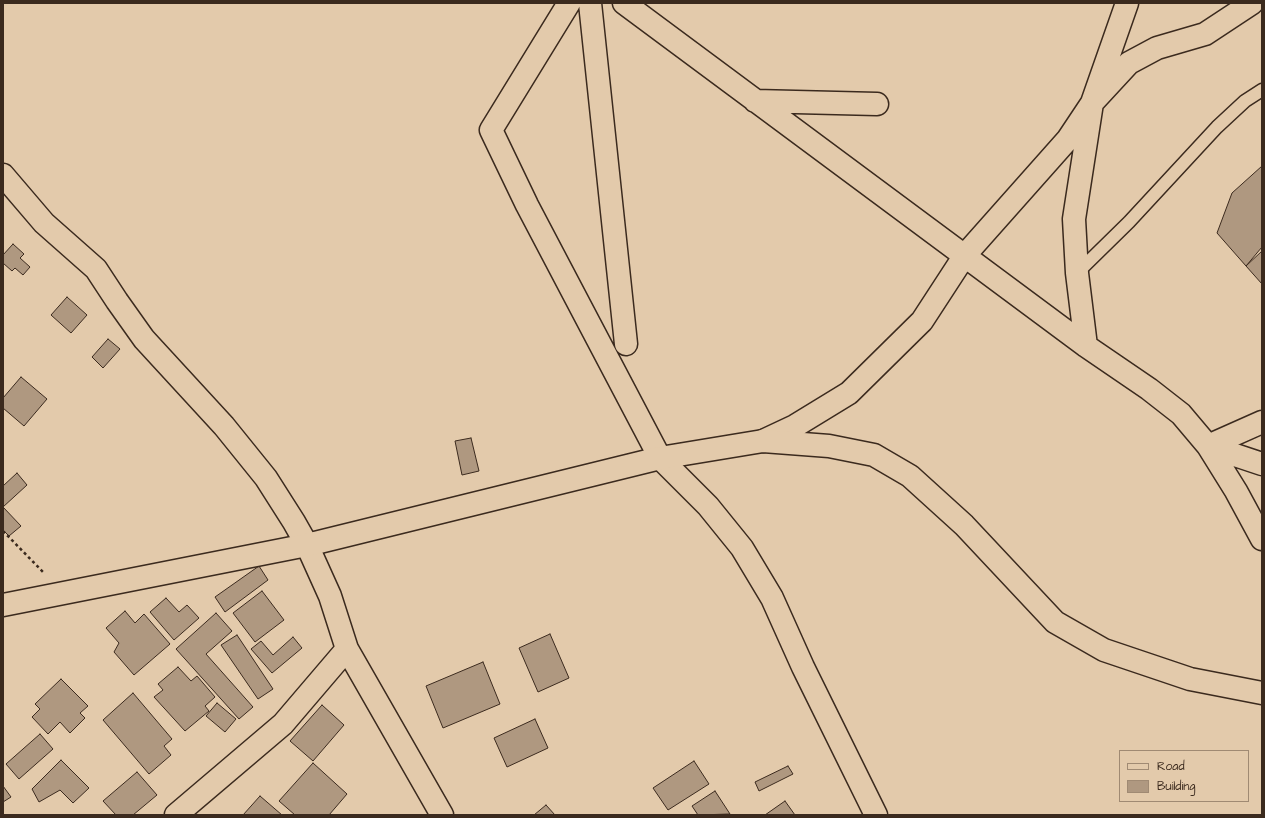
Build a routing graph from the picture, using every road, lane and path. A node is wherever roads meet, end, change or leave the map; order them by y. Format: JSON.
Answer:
{"nodes":[{"id":1,"x":569,"y":3,"type":"edge"},
{"id":2,"x":590,"y":3,"type":"edge"},
{"id":3,"x":624,"y":3,"type":"edge"},
{"id":4,"x":1127,"y":3,"type":"edge"},
{"id":5,"x":1252,"y":3,"type":"edge"},
{"id":6,"x":1262,"y":90,"type":"edge"},
{"id":7,"x":755,"y":101,"type":"junction"},
{"id":8,"x":1092,"y":102,"type":"junction"},
{"id":9,"x":877,"y":104,"type":"dead end"},
{"id":10,"x":3,"y":175,"type":"edge"},
{"id":11,"x":965,"y":255,"type":"junction"},
{"id":12,"x":1077,"y":273,"type":"junction"},
{"id":13,"x":626,"y":344,"type":"dead end"},
{"id":14,"x":1086,"y":346,"type":"junction"},
{"id":15,"x":1262,"y":422,"type":"edge"},
{"id":16,"x":763,"y":441,"type":"junction"},
{"id":17,"x":1208,"y":446,"type":"junction"},
{"id":18,"x":660,"y":458,"type":"junction"},
{"id":19,"x":1262,"y":464,"type":"edge"},
{"id":20,"x":3,"y":531,"type":"edge"},
{"id":21,"x":1262,"y":539,"type":"edge"},
{"id":22,"x":307,"y":545,"type":"junction"},
{"id":23,"x":64,"y":593,"type":"junction"},
{"id":24,"x":3,"y":605,"type":"edge"},
{"id":25,"x":347,"y":649,"type":"junction"},
{"id":26,"x":1262,"y":693,"type":"edge"},
{"id":27,"x":176,"y":815,"type":"edge"},
{"id":28,"x":442,"y":815,"type":"edge"},
{"id":29,"x":876,"y":815,"type":"edge"}],
"edges":[{"from":1,"to":18,"type":"street"},
{"from":2,"to":13,"type":"street"},
{"from":3,"to":7,"type":"street"},
{"from":4,"to":8,"type":"street"},
{"from":5,"to":8,"type":"street"},
{"from":6,"to":12,"type":"lane"},
{"from":7,"to":9,"type":"street"},
{"from":7,"to":11,"type":"street"},
{"from":8,"to":11,"type":"street"},
{"from":8,"to":12,"type":"street"},
{"from":10,"to":22,"type":"street"},
{"from":11,"to":14,"type":"street"},
{"from":11,"to":16,"type":"street"},
{"from":12,"to":14,"type":"street"},
{"from":14,"to":17,"type":"street"},
{"from":15,"to":17,"type":"street"},
{"from":16,"to":18,"type":"street"},
{"from":16,"to":26,"type":"street"},
{"from":17,"to":19,"type":"street"},
{"from":17,"to":21,"type":"street"},
{"from":18,"to":22,"type":"street"},
{"from":18,"to":29,"type":"street"},
{"from":20,"to":23,"type":"path"},
{"from":22,"to":23,"type":"street"},
{"from":22,"to":25,"type":"street"},
{"from":23,"to":24,"type":"street"},
{"from":25,"to":27,"type":"street"},
{"from":25,"to":28,"type":"street"}]}
